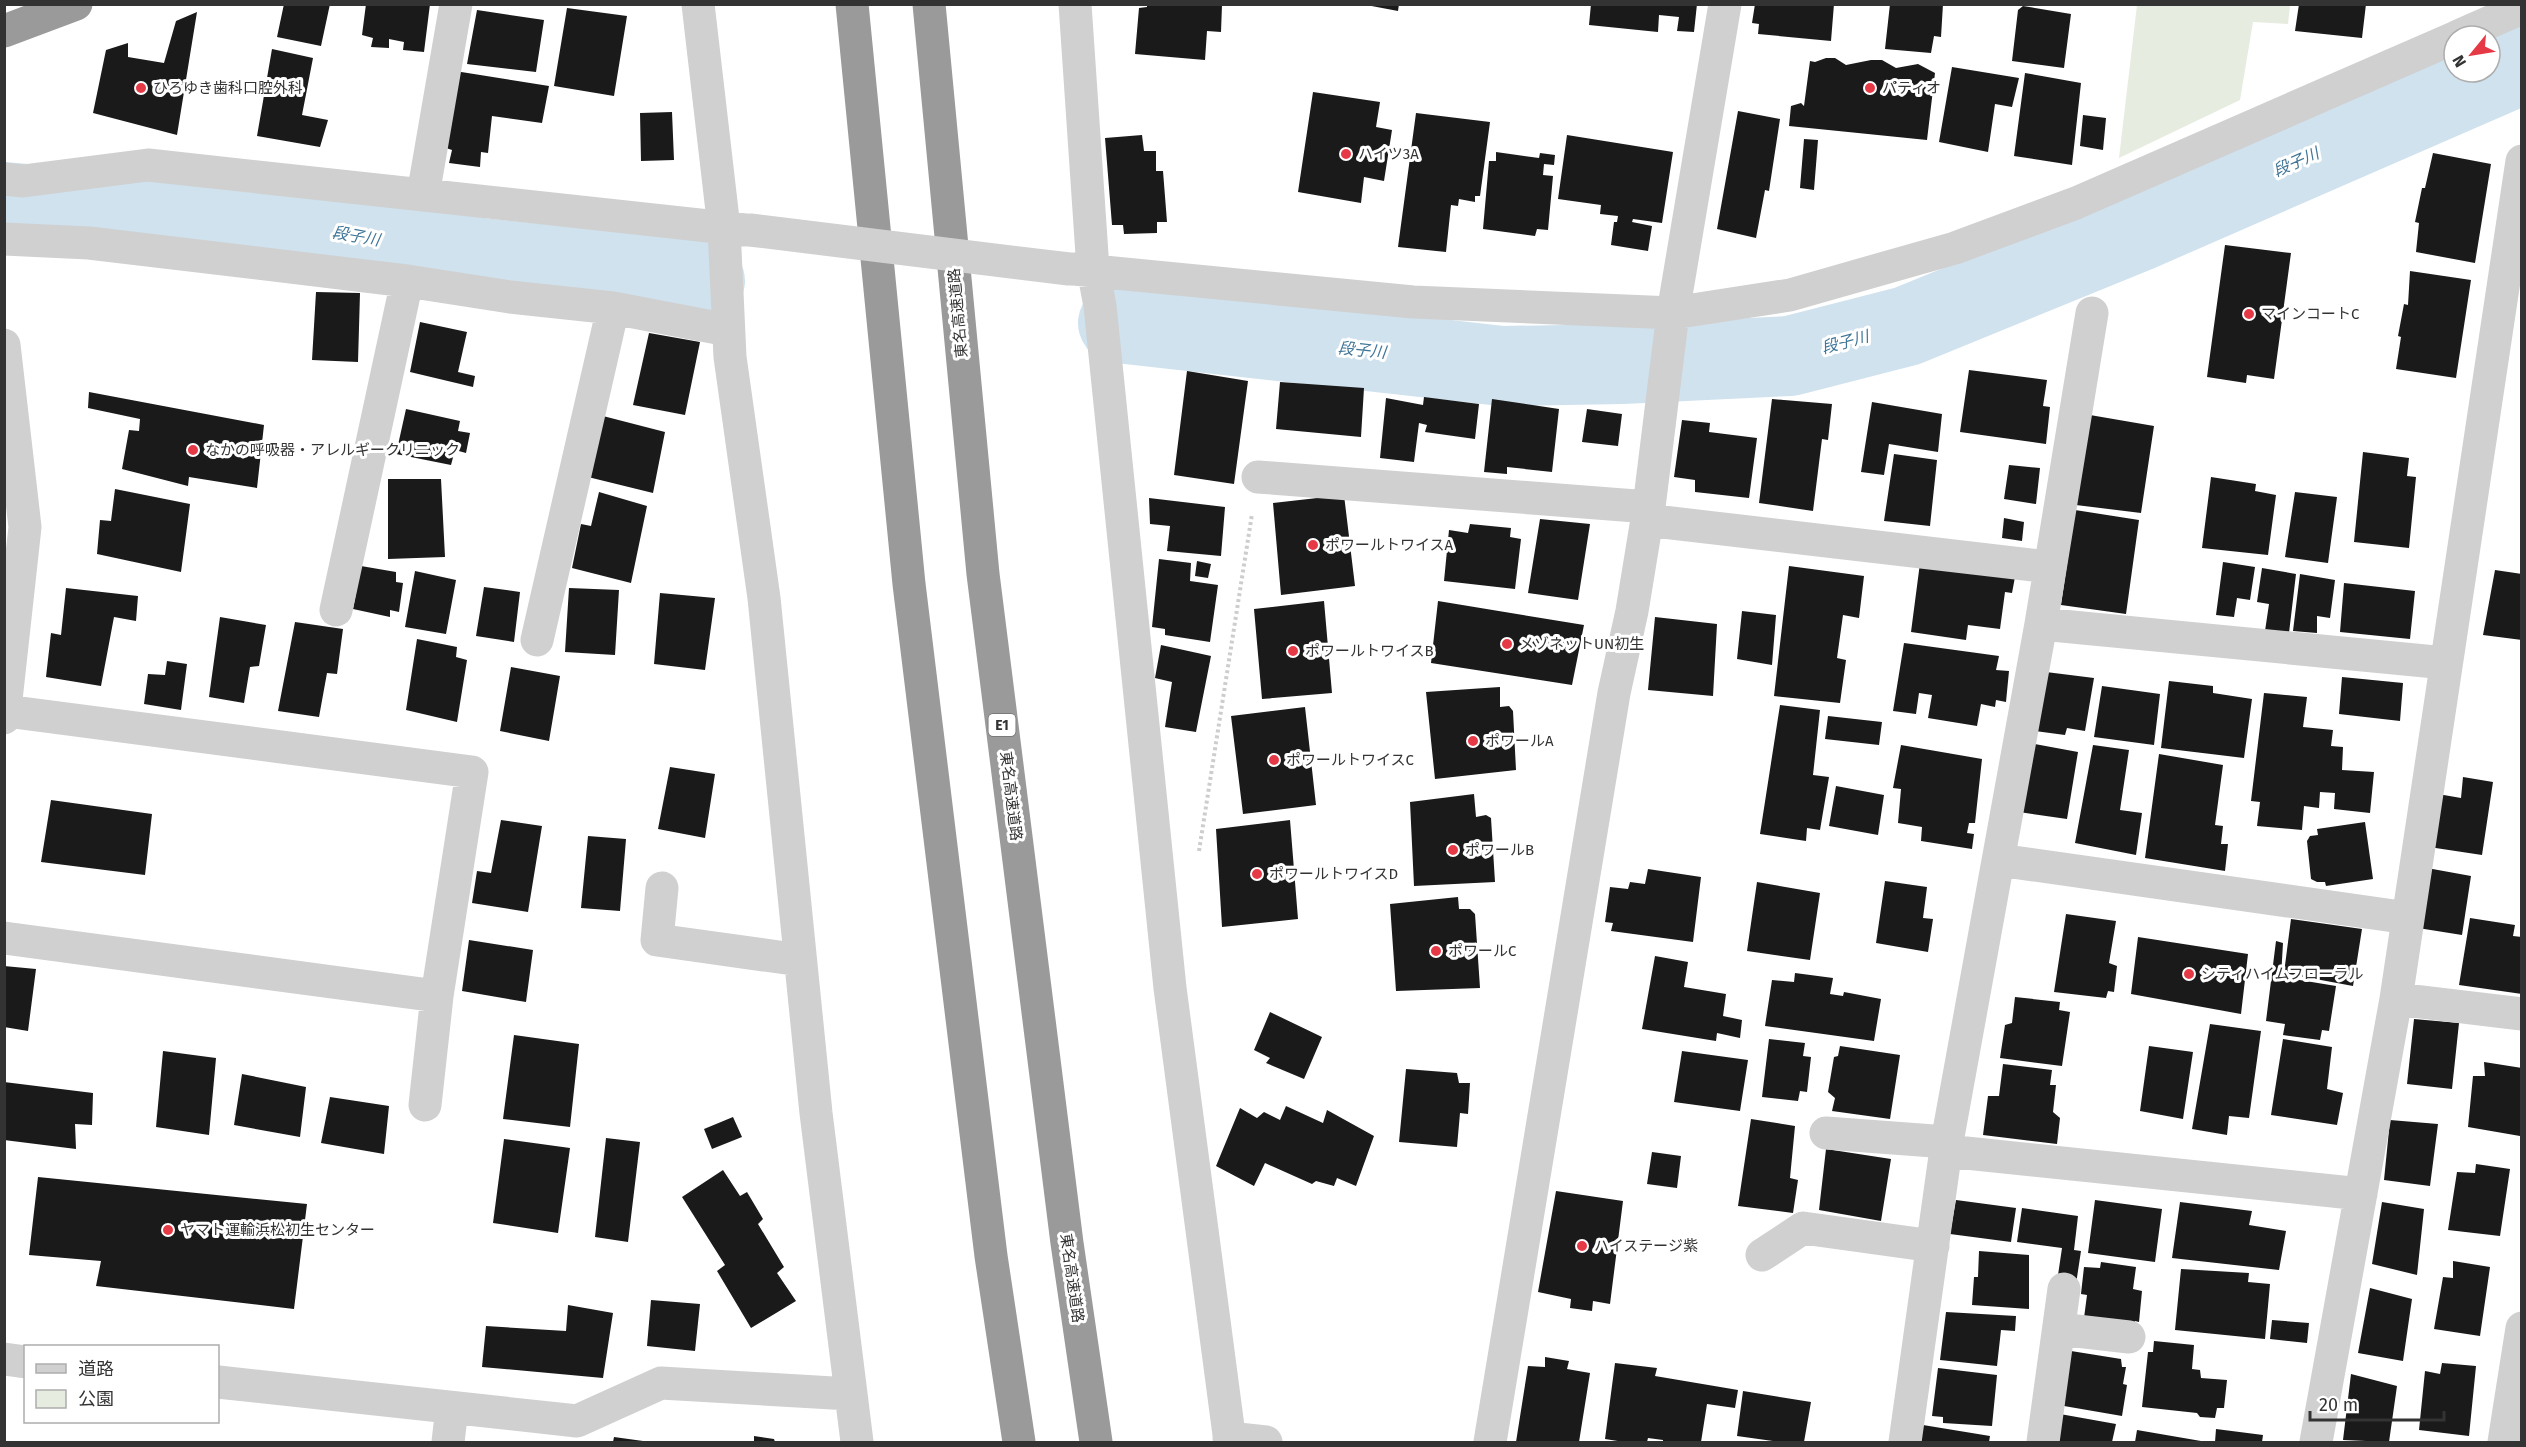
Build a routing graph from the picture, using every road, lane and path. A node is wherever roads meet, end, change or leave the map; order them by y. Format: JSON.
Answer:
{"nodes":[{"id":1,"x":76,"y":4,"type":"edge"},
{"id":2,"x":456,"y":4,"type":"edge"},
{"id":3,"x":698,"y":4,"type":"edge"},
{"id":4,"x":852,"y":4,"type":"edge"},
{"id":5,"x":929,"y":4,"type":"edge"},
{"id":6,"x":1075,"y":4,"type":"edge"},
{"id":7,"x":1725,"y":4,"type":"edge"},
{"id":8,"x":2522,"y":8,"type":"edge"},
{"id":9,"x":2486,"y":24,"type":"edge"},
{"id":10,"x":4,"y":32,"type":"edge"},
{"id":11,"x":2442,"y":43,"type":"edge"},
{"id":12,"x":2522,"y":161,"type":"edge"},
{"id":13,"x":4,"y":179,"type":"edge"},
{"id":14,"x":423,"y":195,"type":"junction"},
{"id":15,"x":737,"y":229,"type":"junction"},
{"id":16,"x":4,"y":240,"type":"edge"},
{"id":17,"x":1081,"y":269,"type":"junction"},
{"id":18,"x":407,"y":281,"type":"junction"},
{"id":19,"x":613,"y":308,"type":"junction"},
{"id":20,"x":2092,"y":313,"type":"dead end"},
{"id":21,"x":1673,"y":314,"type":"junction"},
{"id":22,"x":728,"y":321,"type":"junction"},
{"id":23,"x":4,"y":345,"type":"edge"},
{"id":24,"x":1258,"y":477,"type":"joint"},
{"id":25,"x":1648,"y":513,"type":"junction"},
{"id":26,"x":2049,"y":567,"type":"junction"},
{"id":27,"x":336,"y":610,"type":"dead end"},
{"id":28,"x":2041,"y":624,"type":"junction"},
{"id":29,"x":537,"y":640,"type":"dead end"},
{"id":30,"x":2446,"y":663,"type":"junction"},
{"id":31,"x":5,"y":714,"type":"edge"},
{"id":32,"x":1197,"y":859,"type":"dead end"},
{"id":33,"x":1999,"y":861,"type":"junction"},
{"id":34,"x":662,"y":888,"type":"dead end"},
{"id":35,"x":2408,"y":918,"type":"junction"},
{"id":36,"x":4,"y":938,"type":"edge"},
{"id":37,"x":800,"y":960,"type":"junction"},
{"id":38,"x":437,"y":996,"type":"junction"},
{"id":39,"x":2396,"y":999,"type":"junction"},
{"id":40,"x":2522,"y":1014,"type":"edge"},
{"id":41,"x":425,"y":1105,"type":"dead end"},
{"id":42,"x":1826,"y":1133,"type":"dead end"},
{"id":43,"x":1947,"y":1147,"type":"junction"},
{"id":44,"x":2361,"y":1194,"type":"junction"},
{"id":45,"x":1933,"y":1246,"type":"junction"},
{"id":46,"x":1762,"y":1255,"type":"dead end"},
{"id":47,"x":2064,"y":1288,"type":"dead end"},
{"id":48,"x":2522,"y":1328,"type":"edge"},
{"id":49,"x":2059,"y":1329,"type":"junction"},
{"id":50,"x":2129,"y":1337,"type":"dead end"},
{"id":51,"x":4,"y":1359,"type":"edge"},
{"id":52,"x":24,"y":1362,"type":"edge"},
{"id":53,"x":219,"y":1382,"type":"edge"},
{"id":54,"x":850,"y":1394,"type":"junction"},
{"id":55,"x":452,"y":1408,"type":"junction"},
{"id":56,"x":1229,"y":1440,"type":"edge"},
{"id":57,"x":448,"y":1443,"type":"edge"},
{"id":58,"x":857,"y":1443,"type":"edge"},
{"id":59,"x":1019,"y":1443,"type":"edge"},
{"id":60,"x":1096,"y":1443,"type":"edge"},
{"id":61,"x":1266,"y":1443,"type":"edge"},
{"id":62,"x":1490,"y":1443,"type":"edge"},
{"id":63,"x":1905,"y":1443,"type":"edge"},
{"id":64,"x":2043,"y":1443,"type":"edge"},
{"id":65,"x":2316,"y":1443,"type":"edge"},
{"id":66,"x":2504,"y":1443,"type":"edge"}],
"edges":[{"from":1,"to":10,"type":"highway"},
{"from":2,"to":14,"type":"street"},
{"from":3,"to":15,"type":"street"},
{"from":4,"to":59,"type":"highway"},
{"from":5,"to":60,"type":"highway","name":"東名高速道路","number":"E1"},
{"from":6,"to":17,"type":"street"},
{"from":7,"to":21,"type":"street"},
{"from":8,"to":9,"type":"street"},
{"from":11,"to":21,"type":"street"},
{"from":12,"to":30,"type":"street"},
{"from":13,"to":14,"type":"street"},
{"from":14,"to":15,"type":"street"},
{"from":15,"to":17,"type":"street","bridge":true},
{"from":15,"to":22,"type":"street"},
{"from":16,"to":18,"type":"street"},
{"from":17,"to":21,"type":"street"},
{"from":17,"to":56,"type":"street"},
{"from":18,"to":19,"type":"street"},
{"from":18,"to":27,"type":"street"},
{"from":19,"to":22,"type":"street"},
{"from":19,"to":29,"type":"street"},
{"from":20,"to":26,"type":"street"},
{"from":21,"to":25,"type":"street"},
{"from":22,"to":37,"type":"street"},
{"from":23,"to":31,"type":"street"},
{"from":24,"to":25,"type":"street"},
{"from":24,"to":32,"type":"path"},
{"from":25,"to":26,"type":"street"},
{"from":25,"to":62,"type":"street"},
{"from":26,"to":28,"type":"street"},
{"from":28,"to":30,"type":"street"},
{"from":28,"to":33,"type":"street"},
{"from":30,"to":35,"type":"street"},
{"from":31,"to":38,"type":"street"},
{"from":33,"to":35,"type":"street"},
{"from":33,"to":43,"type":"street"},
{"from":34,"to":37,"type":"street"},
{"from":35,"to":39,"type":"street"},
{"from":36,"to":38,"type":"street"},
{"from":37,"to":54,"type":"street"},
{"from":38,"to":41,"type":"street"},
{"from":39,"to":40,"type":"street"},
{"from":39,"to":44,"type":"street"},
{"from":42,"to":43,"type":"street"},
{"from":43,"to":44,"type":"street"},
{"from":43,"to":45,"type":"street"},
{"from":44,"to":65,"type":"street"},
{"from":45,"to":46,"type":"street"},
{"from":45,"to":63,"type":"street"},
{"from":47,"to":49,"type":"street"},
{"from":48,"to":66,"type":"street"},
{"from":49,"to":50,"type":"street"},
{"from":49,"to":64,"type":"street"},
{"from":51,"to":52,"type":"street"},
{"from":53,"to":55,"type":"street"},
{"from":54,"to":55,"type":"street"},
{"from":54,"to":58,"type":"street"},
{"from":55,"to":57,"type":"street"},
{"from":56,"to":61,"type":"street"}]}
